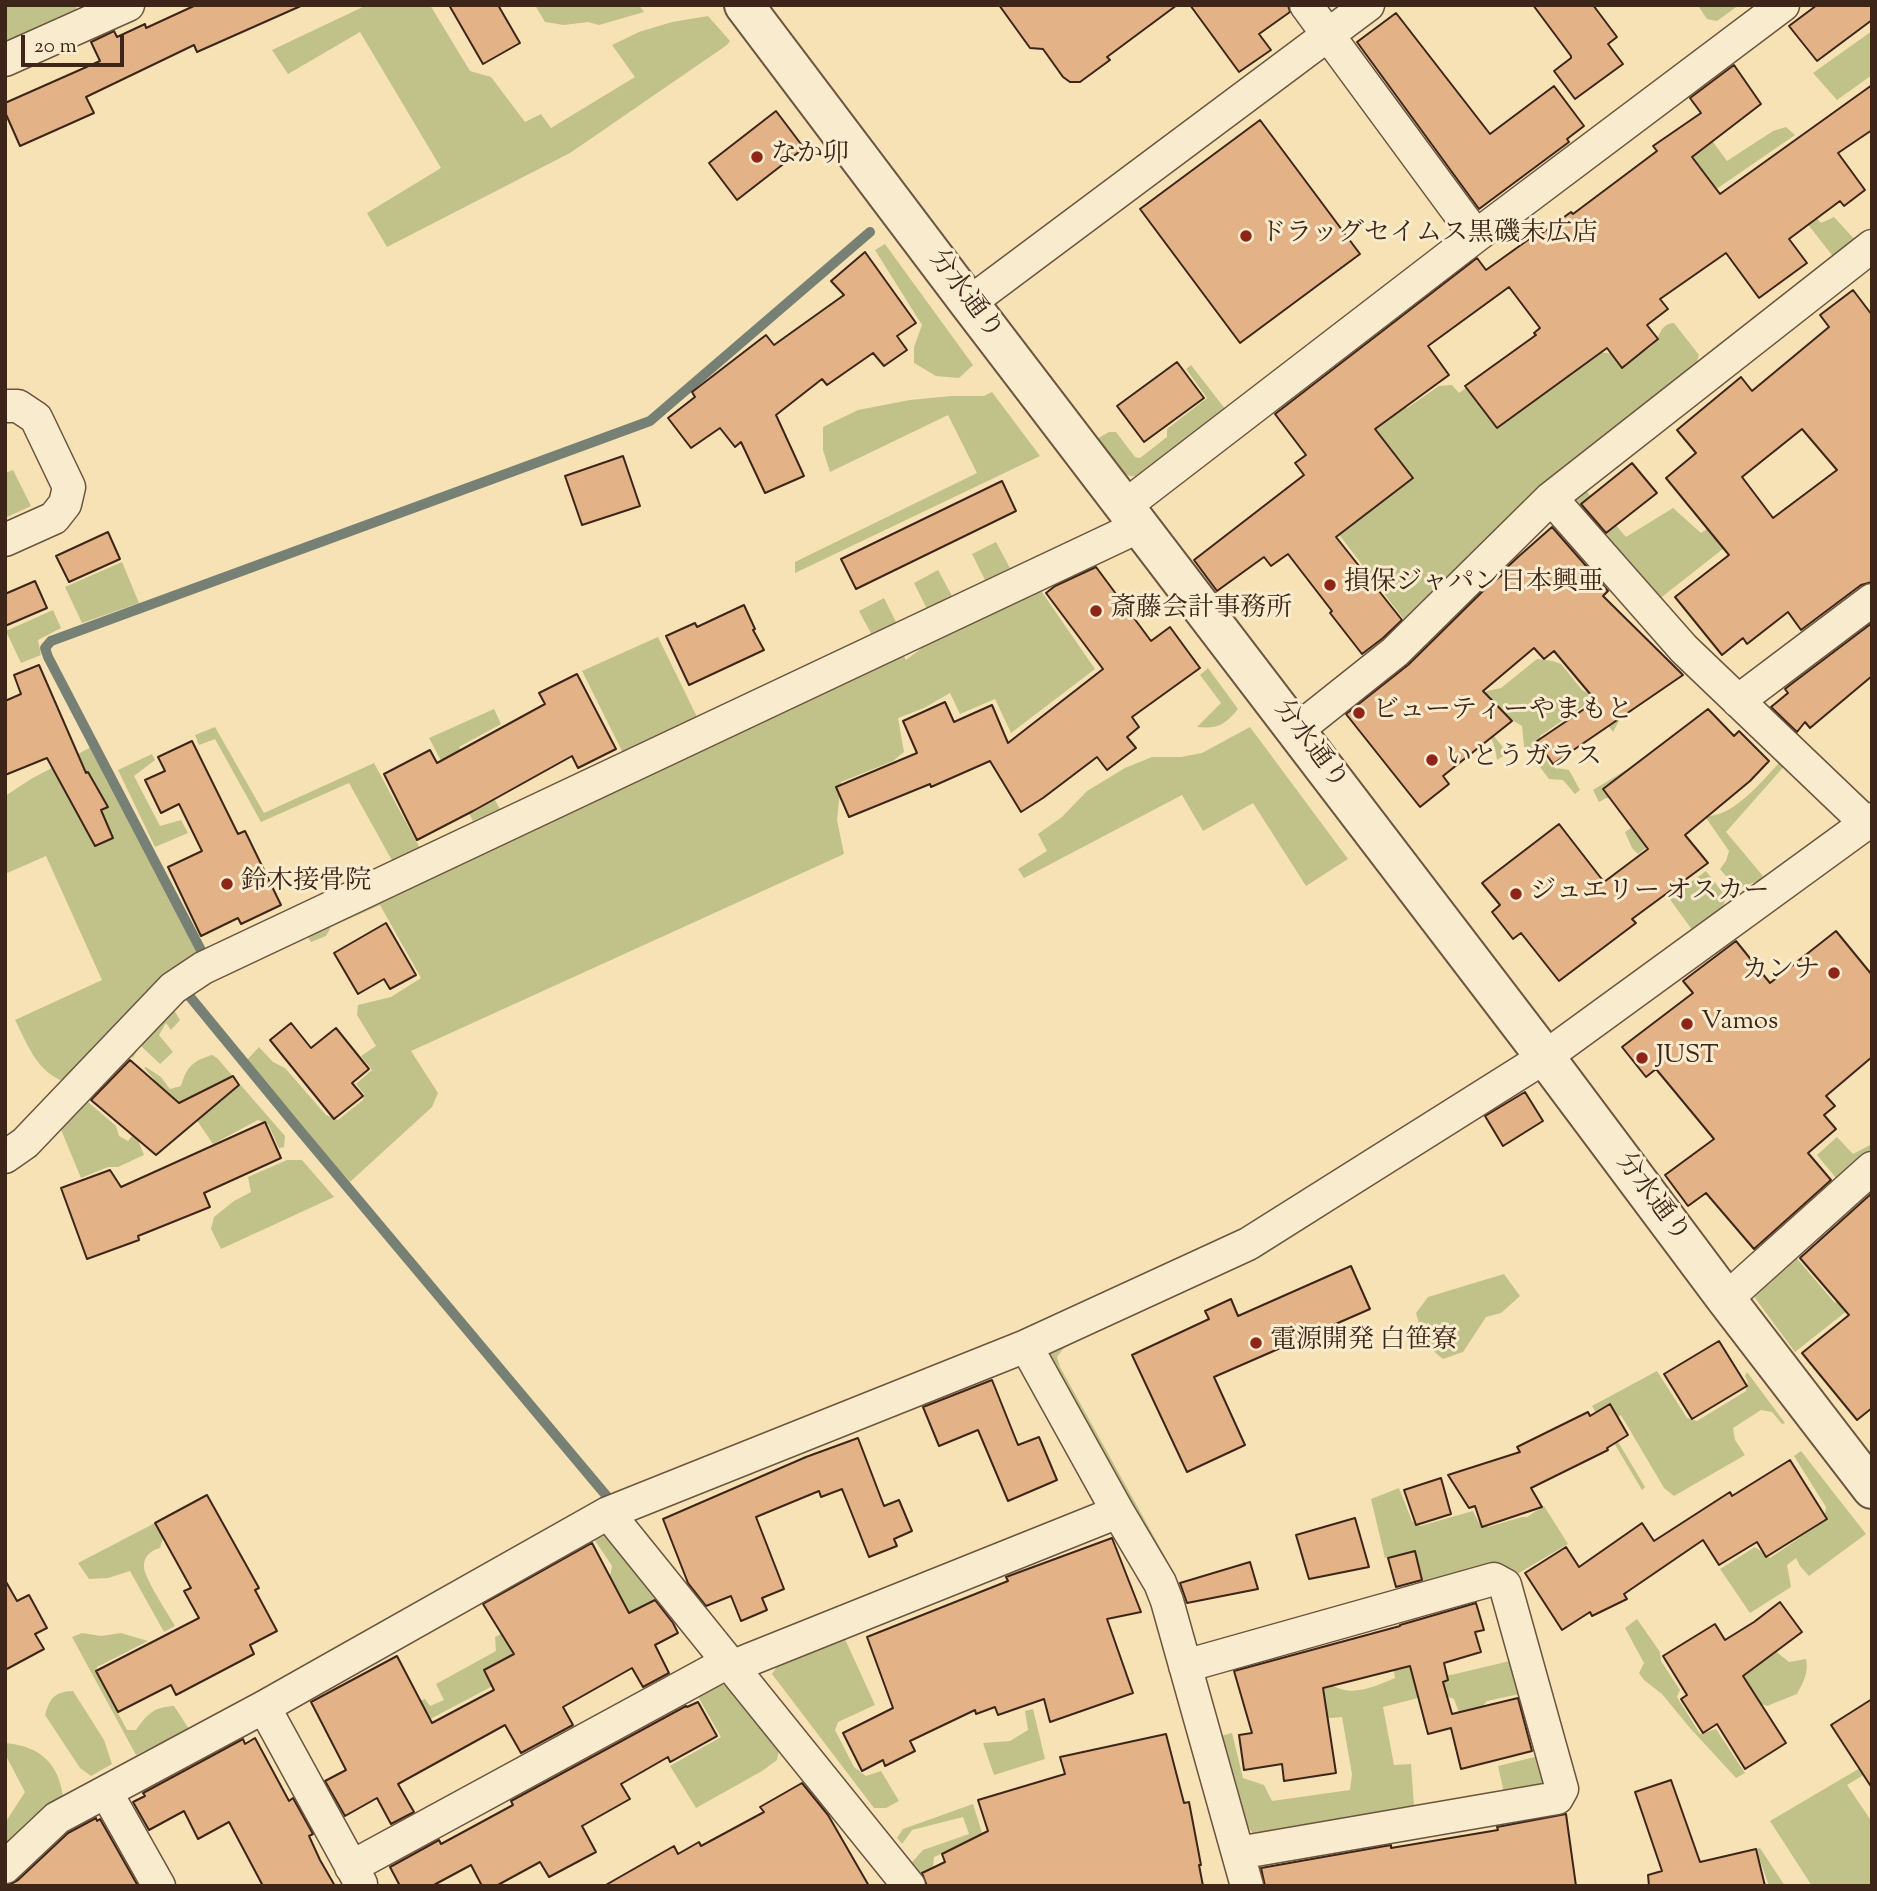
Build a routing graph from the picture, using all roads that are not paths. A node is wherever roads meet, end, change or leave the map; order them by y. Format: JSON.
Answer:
{"nodes":[{"id":1,"x":128,"y":5,"type":"edge"},
{"id":2,"x":744,"y":5,"type":"edge"},
{"id":3,"x":1306,"y":5,"type":"edge"},
{"id":4,"x":1368,"y":5,"type":"edge"},
{"id":5,"x":1783,"y":5,"type":"edge"},
{"id":6,"x":1328,"y":36,"type":"junction"},
{"id":7,"x":5,"y":60,"type":"edge"},
{"id":8,"x":1476,"y":236,"type":"junction"},
{"id":9,"x":1872,"y":246,"type":"edge"},
{"id":10,"x":969,"y":303,"type":"junction"},
{"id":11,"x":5,"y":406,"type":"edge"},
{"id":12,"x":1551,"y":498,"type":"junction"},
{"id":13,"x":1133,"y":516,"type":"junction"},
{"id":14,"x":5,"y":540,"type":"edge"},
{"id":15,"x":1872,"y":600,"type":"edge"},
{"id":16,"x":1738,"y":701,"type":"junction"},
{"id":17,"x":1297,"y":730,"type":"junction"},
{"id":18,"x":1869,"y":821,"type":"edge"},
{"id":19,"x":1545,"y":1057,"type":"junction"},
{"id":20,"x":5,"y":1157,"type":"edge"},
{"id":21,"x":1872,"y":1168,"type":"edge"},
{"id":22,"x":1726,"y":1299,"type":"junction"},
{"id":23,"x":1026,"y":1346,"type":"junction"},
{"id":24,"x":1872,"y":1489,"type":"edge"},
{"id":25,"x":1118,"y":1512,"type":"junction"},
{"id":26,"x":608,"y":1513,"type":"junction"},
{"id":27,"x":730,"y":1665,"type":"junction"},
{"id":28,"x":1185,"y":1666,"type":"junction"},
{"id":29,"x":264,"y":1707,"type":"junction"},
{"id":30,"x":106,"y":1792,"type":"junction"},
{"id":31,"x":1238,"y":1853,"type":"junction"},
{"id":32,"x":5,"y":1867,"type":"edge"},
{"id":33,"x":356,"y":1876,"type":"edge"},
{"id":34,"x":159,"y":1886,"type":"edge"},
{"id":35,"x":909,"y":1886,"type":"edge"},
{"id":36,"x":1248,"y":1886,"type":"edge"}],
"edges":[{"from":1,"to":7,"type":"street"},
{"from":2,"to":10,"type":"street","name":"分水通り"},
{"from":3,"to":6,"type":"street"},
{"from":4,"to":6,"type":"street"},
{"from":5,"to":8,"type":"street"},
{"from":6,"to":8,"type":"street"},
{"from":6,"to":10,"type":"street"},
{"from":8,"to":13,"type":"street"},
{"from":9,"to":12,"type":"street"},
{"from":10,"to":13,"type":"street","name":"分水通り"},
{"from":11,"to":14,"type":"street"},
{"from":12,"to":16,"type":"street"},
{"from":12,"to":17,"type":"street"},
{"from":13,"to":17,"type":"street","name":"分水通り"},
{"from":13,"to":20,"type":"street"},
{"from":15,"to":16,"type":"street"},
{"from":16,"to":18,"type":"street"},
{"from":17,"to":19,"type":"street","name":"分水通り"},
{"from":18,"to":19,"type":"street"},
{"from":19,"to":22,"type":"street","name":"分水通り"},
{"from":19,"to":23,"type":"street"},
{"from":21,"to":22,"type":"street"},
{"from":22,"to":24,"type":"street","name":"分水通り"},
{"from":23,"to":25,"type":"street"},
{"from":23,"to":26,"type":"street"},
{"from":25,"to":27,"type":"street"},
{"from":25,"to":28,"type":"street"},
{"from":26,"to":27,"type":"street"},
{"from":26,"to":29,"type":"street"},
{"from":27,"to":33,"type":"street"},
{"from":27,"to":35,"type":"street"},
{"from":28,"to":31,"type":"street"},
{"from":28,"to":31,"type":"street"},
{"from":29,"to":30,"type":"street"},
{"from":29,"to":33,"type":"street"},
{"from":30,"to":32,"type":"street"},
{"from":30,"to":34,"type":"street"},
{"from":31,"to":36,"type":"street"}]}
